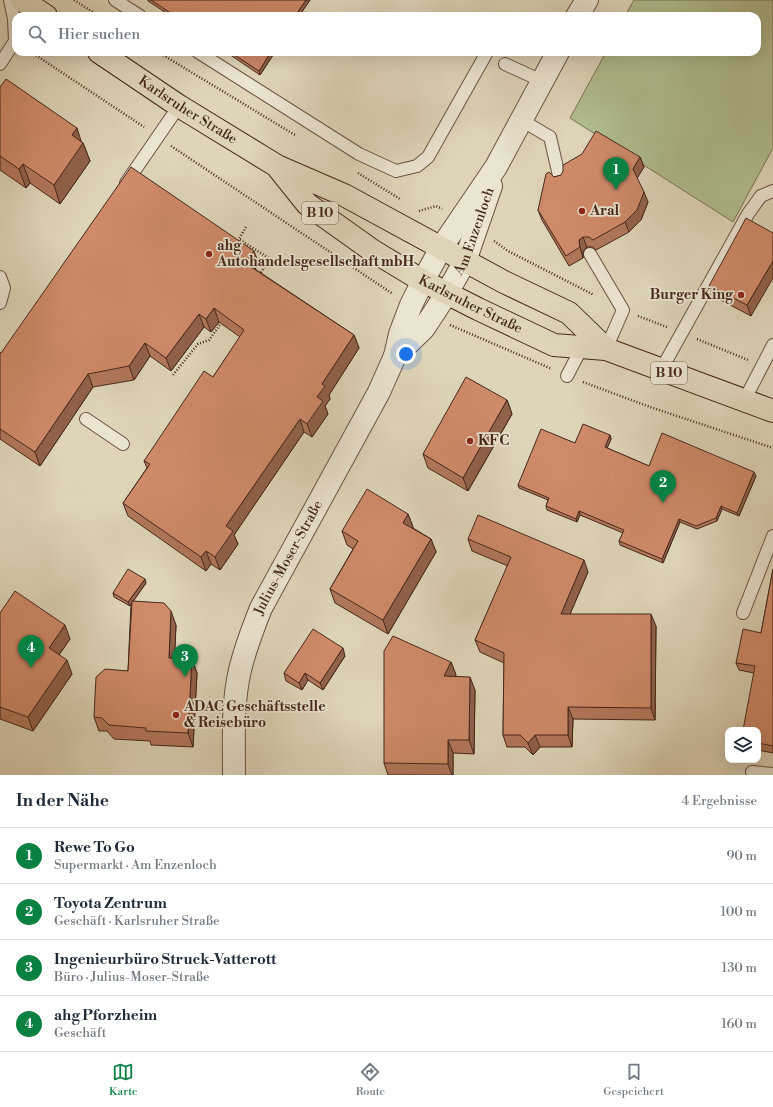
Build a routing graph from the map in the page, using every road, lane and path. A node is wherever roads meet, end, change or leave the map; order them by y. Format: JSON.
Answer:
{"nodes":[{"id":1,"x":10,"y":0,"type":"edge"},
{"id":2,"x":22,"y":0,"type":"edge"},
{"id":3,"x":74,"y":0,"type":"edge"},
{"id":4,"x":115,"y":0,"type":"edge"},
{"id":5,"x":587,"y":0,"type":"edge"},
{"id":6,"x":13,"y":12,"type":"edge"},
{"id":7,"x":40,"y":12,"type":"edge"},
{"id":8,"x":93,"y":12,"type":"edge"},
{"id":9,"x":134,"y":12,"type":"edge"},
{"id":10,"x":580,"y":12,"type":"edge"},
{"id":11,"x":12,"y":46,"type":"edge"},
{"id":12,"x":105,"y":56,"type":"edge"},
{"id":13,"x":204,"y":56,"type":"edge"},
{"id":14,"x":485,"y":56,"type":"edge"},
{"id":15,"x":556,"y":56,"type":"edge"},
{"id":16,"x":0,"y":64,"type":"edge"},
{"id":17,"x":505,"y":64,"type":"dead end"},
{"id":18,"x":542,"y":81,"type":"junction"},
{"id":19,"x":179,"y":106,"type":"junction"},
{"id":20,"x":521,"y":120,"type":"junction"},
{"id":21,"x":277,"y":166,"type":"junction"},
{"id":22,"x":496,"y":167,"type":"junction"},
{"id":23,"x":560,"y":180,"type":"edge"},
{"id":24,"x":773,"y":191,"type":"edge"},
{"id":25,"x":117,"y":195,"type":"edge"},
{"id":26,"x":246,"y":227,"type":"dead end"},
{"id":27,"x":441,"y":248,"type":"junction"},
{"id":28,"x":590,"y":254,"type":"edge"},
{"id":29,"x":465,"y":261,"type":"junction"},
{"id":30,"x":0,"y":277,"type":"edge"},
{"id":31,"x":257,"y":277,"type":"edge"},
{"id":32,"x":423,"y":281,"type":"junction"},
{"id":33,"x":447,"y":294,"type":"junction"},
{"id":34,"x":0,"y":303,"type":"edge"},
{"id":35,"x":223,"y":321,"type":"edge"},
{"id":36,"x":773,"y":345,"type":"edge"},
{"id":37,"x":582,"y":347,"type":"junction"},
{"id":38,"x":606,"y":349,"type":"junction"},
{"id":39,"x":395,"y":356,"type":"junction"},
{"id":40,"x":661,"y":370,"type":"junction"},
{"id":41,"x":173,"y":375,"type":"dead end"},
{"id":42,"x":567,"y":376,"type":"dead end"},
{"id":43,"x":744,"y":401,"type":"junction"},
{"id":44,"x":773,"y":412,"type":"edge"},
{"id":45,"x":86,"y":420,"type":"dead end"},
{"id":46,"x":123,"y":444,"type":"dead end"},
{"id":47,"x":773,"y":536,"type":"edge"},
{"id":48,"x":743,"y":613,"type":"dead end"},
{"id":49,"x":752,"y":772,"type":"dead end"},
{"id":50,"x":773,"y":774,"type":"edge"},
{"id":51,"x":234,"y":775,"type":"edge"}],
"edges":[{"from":1,"to":6,"type":"lane"},
{"from":2,"to":7,"type":"main road"},
{"from":3,"to":8,"type":"path"},
{"from":4,"to":9,"type":"lane"},
{"from":5,"to":10,"type":"street"},
{"from":11,"to":16,"type":"lane"},
{"from":12,"to":19,"type":"main road","name":"Karlsruher Straße","number":"B 10"},
{"from":13,"to":14,"type":"lane"},
{"from":15,"to":18,"type":"street","name":"Am Enzenloch"},
{"from":17,"to":18,"type":"lane"},
{"from":18,"to":20,"type":"street","name":"Am Enzenloch"},
{"from":19,"to":21,"type":"main road","name":"Karlsruher Straße","number":"B 10"},
{"from":19,"to":25,"type":"lane"},
{"from":20,"to":22,"type":"street","name":"Am Enzenloch"},
{"from":20,"to":23,"type":"lane"},
{"from":21,"to":27,"type":"main road","name":"Karlsruher Straße","number":"B 10"},
{"from":21,"to":32,"type":"main road","name":"Karlsruher Straße","number":"B 10"},
{"from":22,"to":27,"type":"street","name":"Am Enzenloch"},
{"from":22,"to":29,"type":"street","name":"Am Enzenloch"},
{"from":24,"to":40,"type":"lane"},
{"from":26,"to":31,"type":"path"},
{"from":27,"to":29,"type":"main road","name":"Karlsruher Straße","number":"B 10"},
{"from":27,"to":32,"type":"street","name":"Julius-Moser-Straße"},
{"from":28,"to":38,"type":"lane"},
{"from":29,"to":33,"type":"street","name":"Am Enzenloch"},
{"from":29,"to":38,"type":"main road","name":"Karlsruher Straße","number":"B 10"},
{"from":30,"to":34,"type":"lane"},
{"from":32,"to":33,"type":"main road","name":"Karlsruher Straße","number":"B 10"},
{"from":32,"to":39,"type":"street","name":"Julius-Moser-Straße"},
{"from":33,"to":37,"type":"main road","name":"Karlsruher Straße","number":"B 10"},
{"from":33,"to":39,"type":"street","name":"Julius-Moser-Straße"},
{"from":35,"to":41,"type":"path"},
{"from":36,"to":43,"type":"lane"},
{"from":37,"to":38,"type":"main road","name":"Karlsruher Straße","number":"B 10"},
{"from":37,"to":42,"type":"lane"},
{"from":38,"to":40,"type":"main road","name":"Karlsruher Straße","number":"B 10"},
{"from":39,"to":51,"type":"street","name":"Julius-Moser-Straße"},
{"from":40,"to":43,"type":"main road","name":"Karlsruher Straße","number":"B 10"},
{"from":43,"to":44,"type":"main road","name":"Karlsruher Straße","number":"B 10"},
{"from":45,"to":46,"type":"lane"},
{"from":47,"to":48,"type":"lane"},
{"from":49,"to":50,"type":"lane"}]}
